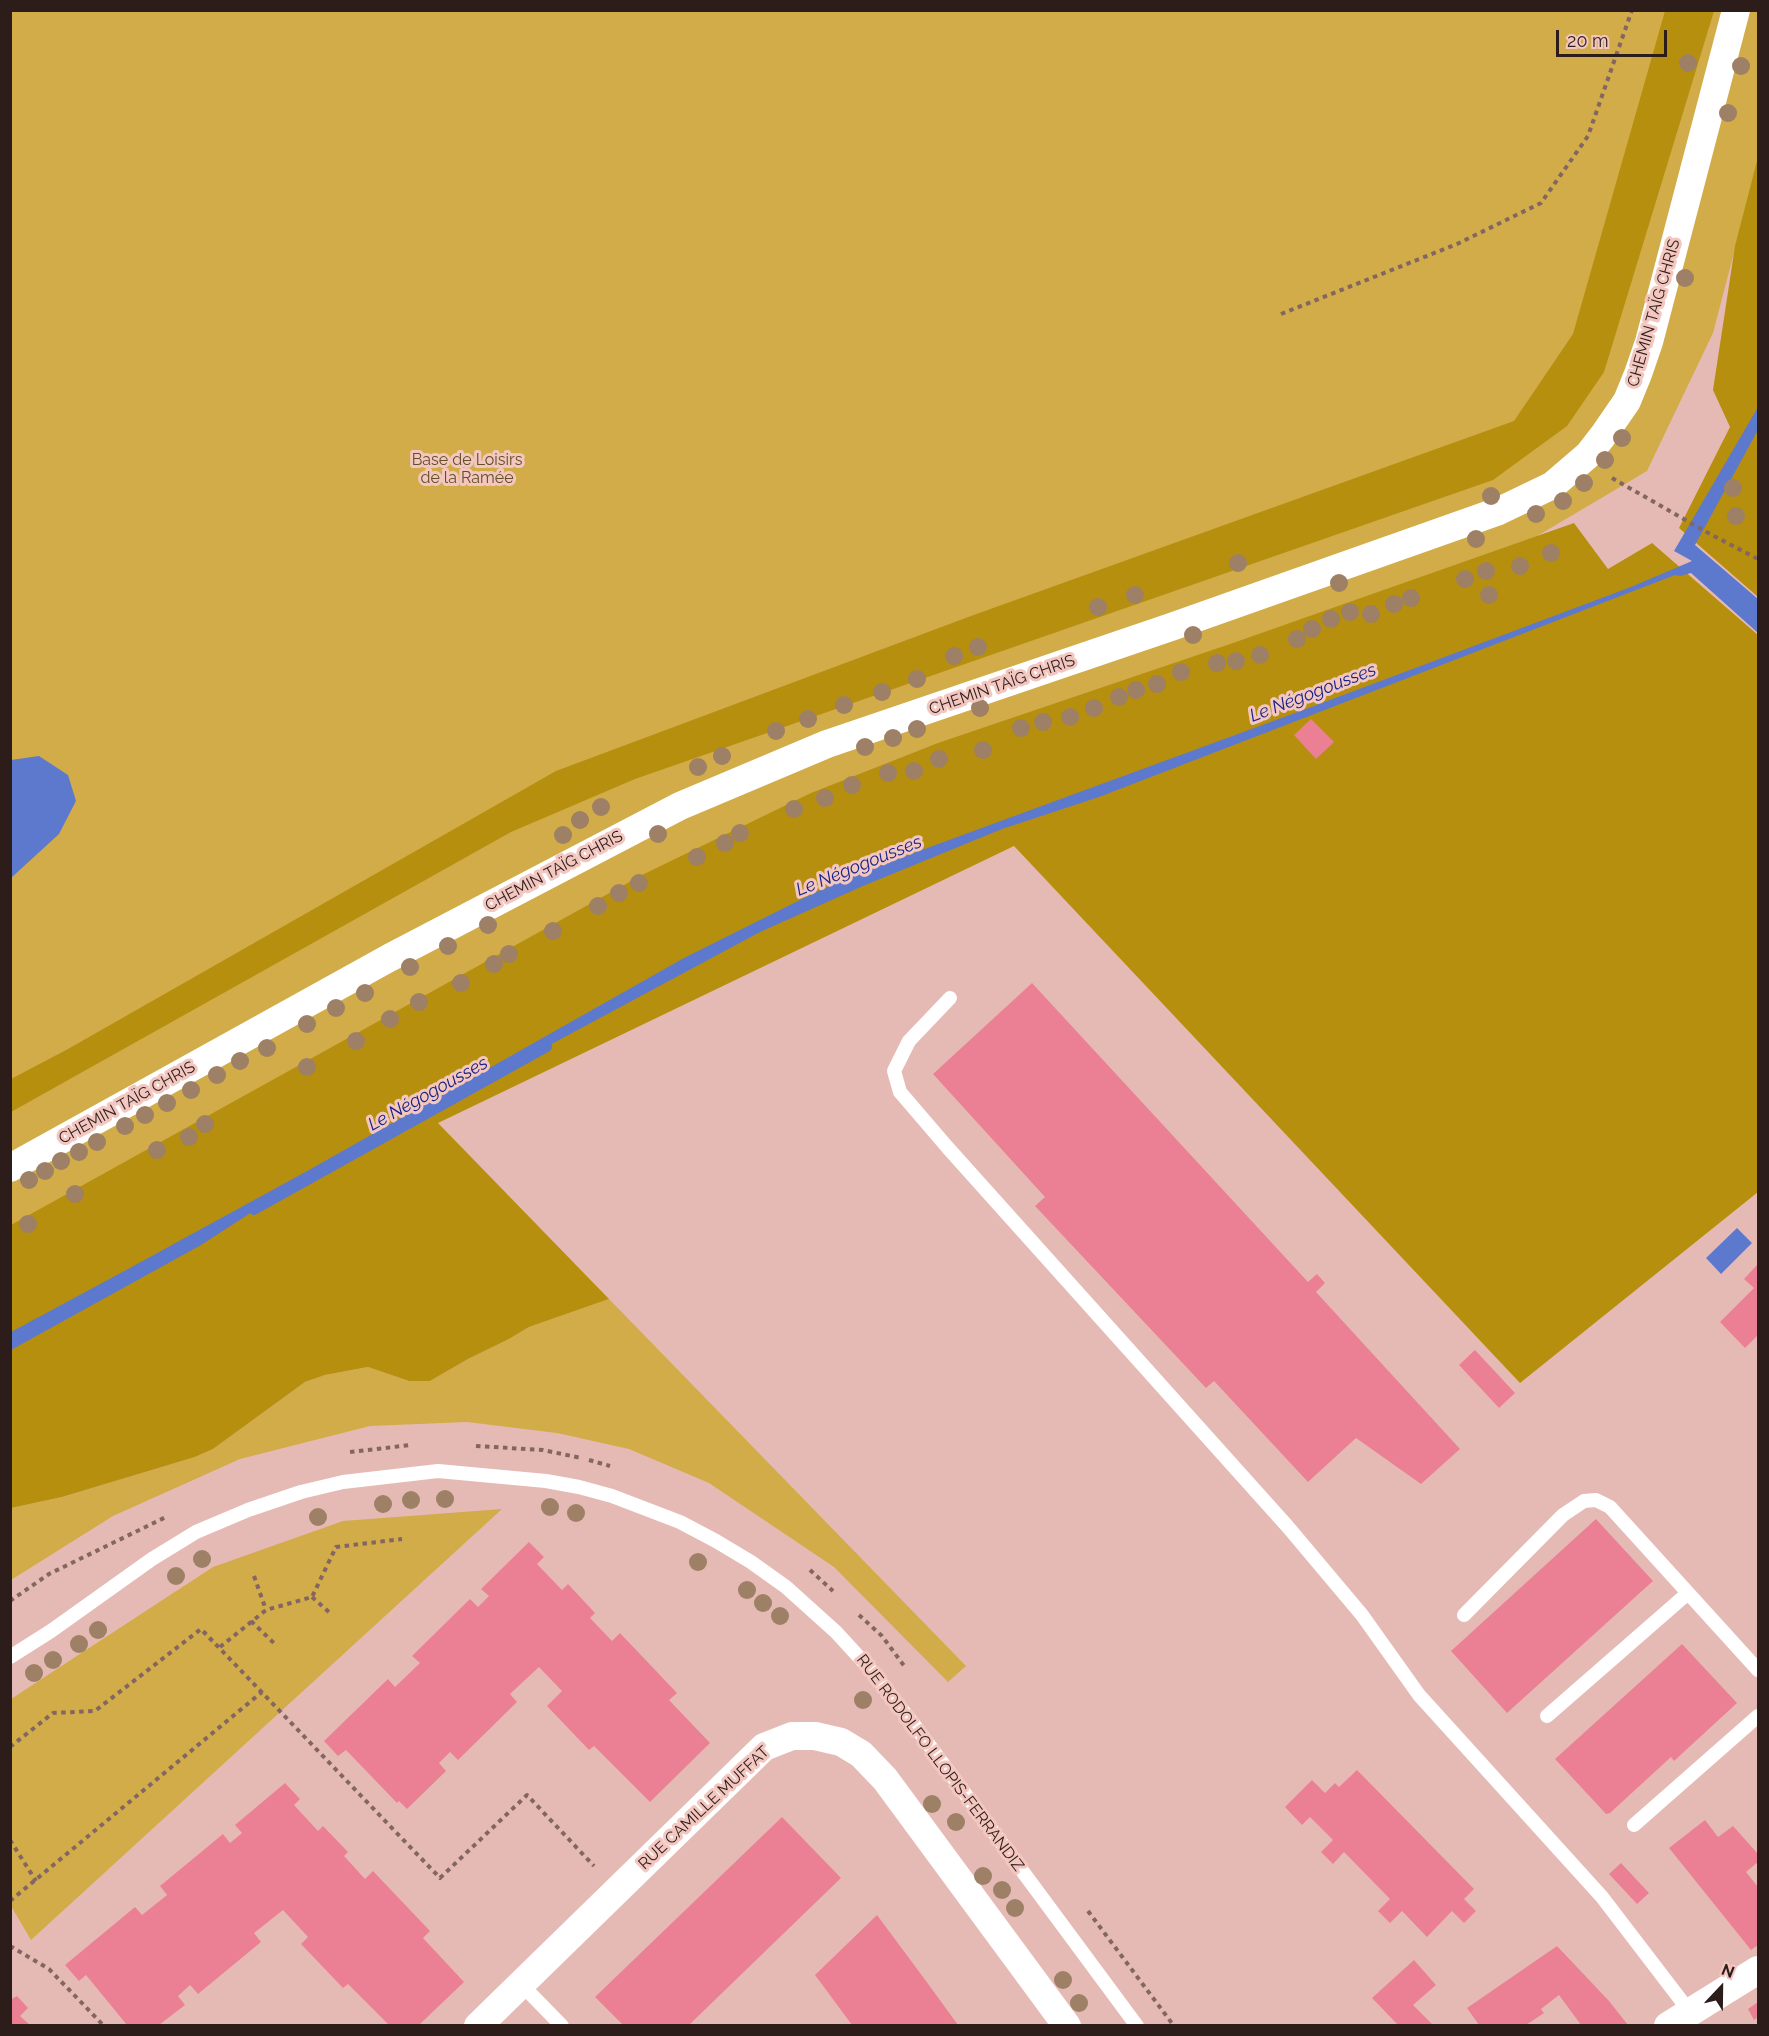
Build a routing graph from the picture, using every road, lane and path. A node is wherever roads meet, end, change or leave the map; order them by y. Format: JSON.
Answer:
{"nodes":[{"id":1,"x":1632,"y":10,"type":"edge"},
{"id":2,"x":1736,"y":10,"type":"edge"},
{"id":3,"x":1281,"y":314,"type":"dead end"},
{"id":4,"x":1610,"y":476,"type":"dead end"},
{"id":5,"x":1758,"y":559,"type":"edge"},
{"id":6,"x":950,"y":998,"type":"dead end"},
{"id":7,"x":10,"y":1168,"type":"edge"},
{"id":8,"x":419,"y":1445,"type":"dead end"},
{"id":9,"x":468,"y":1445,"type":"dead end"},
{"id":10,"x":342,"y":1454,"type":"dead end"},
{"id":11,"x":612,"y":1466,"type":"dead end"},
{"id":12,"x":174,"y":1513,"type":"dead end"},
{"id":13,"x":402,"y":1539,"type":"dead end"},
{"id":14,"x":806,"y":1568,"type":"dead end"},
{"id":15,"x":254,"y":1576,"type":"dead end"},
{"id":16,"x":1688,"y":1593,"type":"junction"},
{"id":17,"x":312,"y":1597,"type":"junction"},
{"id":18,"x":841,"y":1598,"type":"dead end"},
{"id":19,"x":10,"y":1601,"type":"edge"},
{"id":20,"x":266,"y":1610,"type":"junction"},
{"id":21,"x":328,"y":1612,"type":"dead end"},
{"id":22,"x":857,"y":1613,"type":"dead end"},
{"id":23,"x":1464,"y":1615,"type":"dead end"},
{"id":24,"x":251,"y":1621,"type":"junction"},
{"id":25,"x":277,"y":1646,"type":"dead end"},
{"id":26,"x":220,"y":1647,"type":"junction"},
{"id":27,"x":10,"y":1657,"type":"edge"},
{"id":28,"x":1758,"y":1670,"type":"edge"},
{"id":29,"x":910,"y":1674,"type":"dead end"},
{"id":30,"x":262,"y":1692,"type":"junction"},
{"id":31,"x":1547,"y":1716,"type":"dead end"},
{"id":32,"x":1758,"y":1716,"type":"edge"},
{"id":33,"x":10,"y":1747,"type":"edge"},
{"id":34,"x":1634,"y":1825,"type":"dead end"},
{"id":35,"x":10,"y":1840,"type":"edge"},
{"id":36,"x":36,"y":1881,"type":"junction"},
{"id":37,"x":618,"y":1890,"type":"junction"},
{"id":38,"x":10,"y":1901,"type":"edge"},
{"id":39,"x":1081,"y":1902,"type":"dead end"},
{"id":40,"x":10,"y":1946,"type":"edge"},
{"id":41,"x":1758,"y":1970,"type":"edge"},
{"id":42,"x":521,"y":1984,"type":"junction"},
{"id":43,"x":1679,"y":2019,"type":"edge"},
{"id":44,"x":104,"y":2025,"type":"edge"},
{"id":45,"x":478,"y":2025,"type":"edge"},
{"id":46,"x":562,"y":2025,"type":"edge"},
{"id":47,"x":1067,"y":2025,"type":"edge"},
{"id":48,"x":1137,"y":2025,"type":"edge"},
{"id":49,"x":1174,"y":2025,"type":"edge"}],
"edges":[{"from":1,"to":3,"type":"path"},
{"from":2,"to":7,"type":"street","name":"CHEMIN TAÏG CHRIS"},
{"from":4,"to":5,"type":"path"},
{"from":6,"to":43,"type":"lane"},
{"from":8,"to":10,"type":"path"},
{"from":9,"to":11,"type":"path"},
{"from":12,"to":19,"type":"path"},
{"from":13,"to":17,"type":"path"},
{"from":14,"to":18,"type":"path"},
{"from":15,"to":20,"type":"path"},
{"from":16,"to":23,"type":"lane"},
{"from":16,"to":28,"type":"lane"},
{"from":16,"to":31,"type":"lane"},
{"from":17,"to":20,"type":"path"},
{"from":17,"to":21,"type":"path"},
{"from":20,"to":24,"type":"path"},
{"from":22,"to":29,"type":"path"},
{"from":24,"to":25,"type":"path"},
{"from":24,"to":26,"type":"path"},
{"from":26,"to":30,"type":"path"},
{"from":26,"to":33,"type":"path"},
{"from":27,"to":48,"type":"lane","name":"RUE RODOLFO LLOPIS-FERRANDIZ"},
{"from":30,"to":36,"type":"path"},
{"from":30,"to":37,"type":"path"},
{"from":32,"to":34,"type":"lane"},
{"from":35,"to":36,"type":"path"},
{"from":36,"to":38,"type":"path"},
{"from":37,"to":42,"type":"street","name":"RUE CAMILLE MUFFAT"},
{"from":37,"to":47,"type":"street","name":"RUE CAMILLE MUFFAT"},
{"from":39,"to":49,"type":"path"},
{"from":40,"to":44,"type":"path"},
{"from":41,"to":43,"type":"street"},
{"from":42,"to":45,"type":"street","name":"RUE CAMILLE MUFFAT"},
{"from":42,"to":46,"type":"lane"}]}
